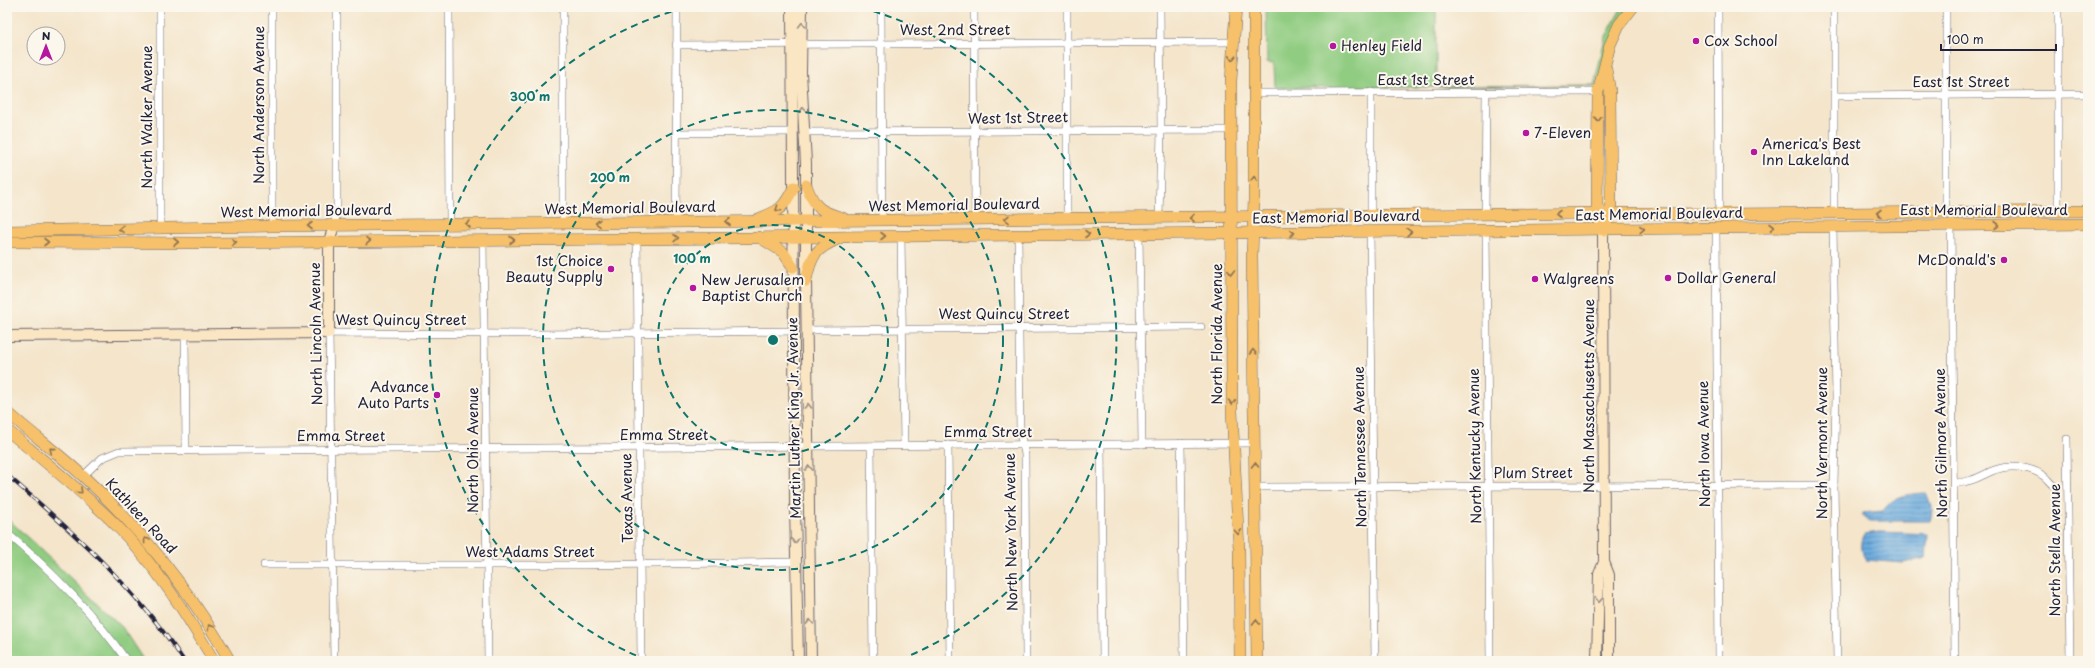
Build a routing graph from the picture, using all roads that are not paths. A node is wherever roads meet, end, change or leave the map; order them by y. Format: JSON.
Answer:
{"nodes":[{"id":1,"x":160,"y":7,"type":"edge"},
{"id":2,"x":272,"y":7,"type":"edge"},
{"id":3,"x":337,"y":7,"type":"edge"},
{"id":4,"x":449,"y":7,"type":"edge"},
{"id":5,"x":564,"y":7,"type":"edge"},
{"id":6,"x":676,"y":7,"type":"edge"},
{"id":7,"x":792,"y":7,"type":"edge"},
{"id":8,"x":802,"y":7,"type":"edge"},
{"id":9,"x":881,"y":7,"type":"edge"},
{"id":10,"x":974,"y":7,"type":"edge"},
{"id":11,"x":1067,"y":7,"type":"edge"},
{"id":12,"x":1160,"y":7,"type":"edge"},
{"id":13,"x":1236,"y":7,"type":"edge"},
{"id":14,"x":1249,"y":7,"type":"edge"},
{"id":15,"x":1254,"y":7,"type":"edge"},
{"id":16,"x":1634,"y":7,"type":"edge"},
{"id":17,"x":1718,"y":7,"type":"edge"},
{"id":18,"x":1834,"y":7,"type":"edge"},
{"id":19,"x":1946,"y":7,"type":"edge"},
{"id":20,"x":2058,"y":7,"type":"edge"},
{"id":21,"x":1160,"y":42,"type":"junction"},
{"id":22,"x":1233,"y":42,"type":"junction"},
{"id":23,"x":882,"y":43,"type":"junction"},
{"id":24,"x":1067,"y":43,"type":"junction"},
{"id":25,"x":798,"y":44,"type":"junction"},
{"id":26,"x":974,"y":44,"type":"junction"},
{"id":27,"x":676,"y":46,"type":"junction"},
{"id":28,"x":1605,"y":67,"type":"junction"},
{"id":29,"x":1371,"y":92,"type":"junction"},
{"id":30,"x":1598,"y":92,"type":"junction"},
{"id":31,"x":1254,"y":93,"type":"junction"},
{"id":32,"x":1486,"y":93,"type":"junction"},
{"id":33,"x":2088,"y":94,"type":"edge"},
{"id":34,"x":1947,"y":95,"type":"junction"},
{"id":35,"x":2058,"y":95,"type":"junction"},
{"id":36,"x":1834,"y":96,"type":"junction"},
{"id":37,"x":1254,"y":120,"type":"junction"},
{"id":38,"x":1161,"y":130,"type":"junction"},
{"id":39,"x":1231,"y":130,"type":"junction"},
{"id":40,"x":1067,"y":131,"type":"junction"},
{"id":41,"x":792,"y":132,"type":"junction"},
{"id":42,"x":805,"y":132,"type":"junction"},
{"id":43,"x":881,"y":132,"type":"junction"},
{"id":44,"x":975,"y":132,"type":"junction"},
{"id":45,"x":676,"y":133,"type":"junction"},
{"id":46,"x":806,"y":185,"type":"junction"},
{"id":47,"x":794,"y":187,"type":"junction"},
{"id":48,"x":2017,"y":211,"type":"junction"},
{"id":49,"x":2058,"y":211,"type":"junction"},
{"id":50,"x":2088,"y":211,"type":"edge"},
{"id":51,"x":1946,"y":212,"type":"junction"},
{"id":52,"x":1611,"y":213,"type":"junction"},
{"id":53,"x":1834,"y":213,"type":"junction"},
{"id":54,"x":1485,"y":214,"type":"junction"},
{"id":55,"x":1597,"y":214,"type":"junction"},
{"id":56,"x":1719,"y":214,"type":"junction"},
{"id":57,"x":1371,"y":216,"type":"junction"},
{"id":58,"x":1159,"y":218,"type":"junction"},
{"id":59,"x":1231,"y":218,"type":"junction"},
{"id":60,"x":1254,"y":218,"type":"junction"},
{"id":61,"x":1067,"y":219,"type":"junction"},
{"id":62,"x":974,"y":220,"type":"junction"},
{"id":63,"x":851,"y":221,"type":"junction"},
{"id":64,"x":882,"y":221,"type":"junction"},
{"id":65,"x":676,"y":222,"type":"junction"},
{"id":66,"x":752,"y":222,"type":"junction"},
{"id":67,"x":795,"y":222,"type":"junction"},
{"id":68,"x":806,"y":222,"type":"junction"},
{"id":69,"x":450,"y":224,"type":"junction"},
{"id":70,"x":563,"y":224,"type":"junction"},
{"id":71,"x":2088,"y":224,"type":"edge"},
{"id":72,"x":1902,"y":225,"type":"junction"},
{"id":73,"x":1951,"y":225,"type":"junction"},
{"id":74,"x":272,"y":226,"type":"junction"},
{"id":75,"x":334,"y":226,"type":"junction"},
{"id":76,"x":1833,"y":226,"type":"junction"},
{"id":77,"x":1716,"y":227,"type":"junction"},
{"id":78,"x":160,"y":228,"type":"junction"},
{"id":79,"x":1603,"y":230,"type":"junction"},
{"id":80,"x":7,"y":231,"type":"edge"},
{"id":81,"x":1486,"y":231,"type":"junction"},
{"id":82,"x":1370,"y":232,"type":"junction"},
{"id":83,"x":1253,"y":233,"type":"junction"},
{"id":84,"x":1139,"y":234,"type":"junction"},
{"id":85,"x":1232,"y":234,"type":"junction"},
{"id":86,"x":1018,"y":235,"type":"junction"},
{"id":87,"x":844,"y":236,"type":"junction"},
{"id":88,"x":901,"y":236,"type":"junction"},
{"id":89,"x":758,"y":237,"type":"junction"},
{"id":90,"x":794,"y":237,"type":"junction"},
{"id":91,"x":805,"y":237,"type":"junction"},
{"id":92,"x":637,"y":239,"type":"junction"},
{"id":93,"x":483,"y":240,"type":"junction"},
{"id":94,"x":536,"y":240,"type":"junction"},
{"id":95,"x":329,"y":241,"type":"junction"},
{"id":96,"x":7,"y":242,"type":"edge"},
{"id":97,"x":137,"y":242,"type":"junction"},
{"id":98,"x":793,"y":267,"type":"junction"},
{"id":99,"x":806,"y":281,"type":"junction"},
{"id":100,"x":1200,"y":327,"type":"dead end"},
{"id":101,"x":1020,"y":328,"type":"junction"},
{"id":102,"x":1141,"y":328,"type":"junction"},
{"id":103,"x":903,"y":329,"type":"junction"},
{"id":104,"x":807,"y":330,"type":"junction"},
{"id":105,"x":794,"y":331,"type":"junction"},
{"id":106,"x":638,"y":333,"type":"junction"},
{"id":107,"x":329,"y":334,"type":"junction"},
{"id":108,"x":485,"y":334,"type":"junction"},
{"id":109,"x":186,"y":335,"type":"junction"},
{"id":110,"x":7,"y":336,"type":"edge"},
{"id":111,"x":7,"y":412,"type":"edge"},
{"id":112,"x":7,"y":430,"type":"edge"},
{"id":113,"x":2067,"y":440,"type":"dead end"},
{"id":114,"x":1181,"y":443,"type":"junction"},
{"id":115,"x":1233,"y":443,"type":"junction"},
{"id":116,"x":1254,"y":443,"type":"junction"},
{"id":117,"x":1101,"y":444,"type":"junction"},
{"id":118,"x":1142,"y":444,"type":"junction"},
{"id":119,"x":808,"y":445,"type":"junction"},
{"id":120,"x":904,"y":445,"type":"junction"},
{"id":121,"x":948,"y":445,"type":"junction"},
{"id":122,"x":1022,"y":445,"type":"junction"},
{"id":123,"x":795,"y":446,"type":"junction"},
{"id":124,"x":871,"y":446,"type":"junction"},
{"id":125,"x":486,"y":448,"type":"junction"},
{"id":126,"x":639,"y":448,"type":"junction"},
{"id":127,"x":186,"y":450,"type":"junction"},
{"id":128,"x":331,"y":450,"type":"junction"},
{"id":129,"x":83,"y":476,"type":"junction"},
{"id":130,"x":1954,"y":483,"type":"junction"},
{"id":131,"x":1717,"y":485,"type":"junction"},
{"id":132,"x":1834,"y":485,"type":"junction"},
{"id":133,"x":1489,"y":486,"type":"junction"},
{"id":134,"x":1604,"y":486,"type":"junction"},
{"id":135,"x":2054,"y":486,"type":"dead end"},
{"id":136,"x":1255,"y":487,"type":"junction"},
{"id":137,"x":1374,"y":487,"type":"junction"},
{"id":138,"x":7,"y":533,"type":"edge"},
{"id":139,"x":796,"y":562,"type":"junction"},
{"id":140,"x":1604,"y":562,"type":"junction"},
{"id":141,"x":641,"y":564,"type":"junction"},
{"id":142,"x":264,"y":565,"type":"dead end"},
{"id":143,"x":332,"y":565,"type":"junction"},
{"id":144,"x":487,"y":565,"type":"junction"},
{"id":145,"x":127,"y":661,"type":"edge"},
{"id":146,"x":214,"y":661,"type":"edge"},
{"id":147,"x":230,"y":661,"type":"edge"},
{"id":148,"x":334,"y":661,"type":"edge"},
{"id":149,"x":488,"y":661,"type":"edge"},
{"id":150,"x":642,"y":661,"type":"edge"},
{"id":151,"x":798,"y":661,"type":"edge"},
{"id":152,"x":811,"y":661,"type":"edge"},
{"id":153,"x":873,"y":661,"type":"edge"},
{"id":154,"x":950,"y":661,"type":"edge"},
{"id":155,"x":1026,"y":661,"type":"edge"},
{"id":156,"x":1103,"y":661,"type":"edge"},
{"id":157,"x":1184,"y":661,"type":"edge"},
{"id":158,"x":1240,"y":661,"type":"edge"},
{"id":159,"x":1257,"y":661,"type":"edge"},
{"id":160,"x":1375,"y":661,"type":"edge"},
{"id":161,"x":1490,"y":661,"type":"edge"},
{"id":162,"x":1597,"y":661,"type":"edge"},
{"id":163,"x":1609,"y":661,"type":"edge"},
{"id":164,"x":1719,"y":661,"type":"edge"},
{"id":165,"x":1837,"y":661,"type":"edge"},
{"id":166,"x":1955,"y":661,"type":"edge"},
{"id":167,"x":2070,"y":661,"type":"edge"}],
"edges":[{"from":1,"to":78,"type":"street","name":"North Walker Avenue"},
{"from":2,"to":74,"type":"street","name":"North Anderson Avenue"},
{"from":3,"to":75,"type":"street","name":"North Lincoln Avenue"},
{"from":4,"to":69,"type":"street"},
{"from":5,"to":70,"type":"street"},
{"from":6,"to":27,"type":"street"},
{"from":7,"to":25,"type":"main road","name":"Martin Luther King Jr. Avenue"},
{"from":25,"to":8,"type":"main road","name":"Martin Luther King Jr. Avenue","one_way":true},
{"from":9,"to":23,"type":"street"},
{"from":10,"to":26,"type":"street"},
{"from":11,"to":24,"type":"street"},
{"from":12,"to":21,"type":"street"},
{"from":13,"to":22,"type":"main road","name":"North Florida Avenue"},
{"from":14,"to":37,"type":"main road"},
{"from":15,"to":31,"type":"main road"},
{"from":16,"to":28,"type":"main road"},
{"from":17,"to":56,"type":"street"},
{"from":18,"to":36,"type":"street"},
{"from":19,"to":34,"type":"street"},
{"from":20,"to":35,"type":"street"},
{"from":21,"to":22,"type":"street","name":"West 2nd Street"},
{"from":21,"to":24,"type":"street","name":"West 2nd Street"},
{"from":21,"to":38,"type":"street"},
{"from":22,"to":39,"type":"main road","name":"North Florida Avenue","one_way":true},
{"from":23,"to":25,"type":"street","name":"West 2nd Street"},
{"from":23,"to":26,"type":"street","name":"West 2nd Street"},
{"from":23,"to":43,"type":"street"},
{"from":24,"to":26,"type":"street","name":"West 2nd Street"},
{"from":24,"to":40,"type":"street"},
{"from":25,"to":27,"type":"street","name":"West 2nd Street"},
{"from":25,"to":41,"type":"main road","name":"Martin Luther King Jr. Avenue"},
{"from":42,"to":25,"type":"main road","name":"Martin Luther King Jr. Avenue","one_way":true},
{"from":26,"to":44,"type":"street"},
{"from":27,"to":45,"type":"street"},
{"from":28,"to":30,"type":"main road"},
{"from":28,"to":52,"type":"main road"},
{"from":29,"to":31,"type":"street","name":"East 1st Street"},
{"from":29,"to":32,"type":"street","name":"East 1st Street"},
{"from":29,"to":57,"type":"street"},
{"from":30,"to":32,"type":"street","name":"East 1st Street"},
{"from":30,"to":55,"type":"main road","one_way":true},
{"from":31,"to":37,"type":"main road"},
{"from":32,"to":54,"type":"street"},
{"from":33,"to":35,"type":"street","name":"East 1st Street"},
{"from":34,"to":35,"type":"street","name":"East 1st Street"},
{"from":34,"to":36,"type":"street","name":"East 1st Street"},
{"from":34,"to":51,"type":"street"},
{"from":35,"to":49,"type":"street"},
{"from":36,"to":53,"type":"street"},
{"from":60,"to":37,"type":"main road","one_way":true},
{"from":38,"to":39,"type":"street","name":"West 1st Street"},
{"from":38,"to":40,"type":"street","name":"West 1st Street"},
{"from":38,"to":58,"type":"street"},
{"from":39,"to":59,"type":"main road","name":"North Florida Avenue"},
{"from":40,"to":44,"type":"street","name":"West 1st Street"},
{"from":40,"to":61,"type":"street"},
{"from":41,"to":45,"type":"street"},
{"from":41,"to":47,"type":"main road","name":"Martin Luther King Jr. Avenue"},
{"from":42,"to":43,"type":"street","name":"West 1st Street"},
{"from":42,"to":46,"type":"main road","name":"Martin Luther King Jr. Avenue"},
{"from":43,"to":44,"type":"street","name":"West 1st Street"},
{"from":43,"to":64,"type":"street"},
{"from":44,"to":62,"type":"street"},
{"from":45,"to":65,"type":"street"},
{"from":46,"to":63,"type":"main road"},
{"from":46,"to":68,"type":"main road","name":"Martin Luther King Jr. Avenue"},
{"from":47,"to":66,"type":"main road","one_way":true},
{"from":47,"to":67,"type":"main road","name":"Martin Luther King Jr. Avenue"},
{"from":48,"to":49,"type":"main road","name":"East Memorial Boulevard"},
{"from":48,"to":51,"type":"main road","name":"East Memorial Boulevard"},
{"from":48,"to":73,"type":"main road"},
{"from":49,"to":50,"type":"main road","name":"East Memorial Boulevard"},
{"from":51,"to":53,"type":"main road","name":"East Memorial Boulevard","one_way":true},
{"from":51,"to":72,"type":"main road"},
{"from":52,"to":55,"type":"main road","name":"East Memorial Boulevard"},
{"from":52,"to":56,"type":"main road","name":"East Memorial Boulevard"},
{"from":52,"to":79,"type":"main road"},
{"from":53,"to":56,"type":"main road","name":"East Memorial Boulevard"},
{"from":55,"to":54,"type":"main road","name":"East Memorial Boulevard","one_way":true},
{"from":54,"to":57,"type":"main road","name":"East Memorial Boulevard"},
{"from":55,"to":79,"type":"main road"},
{"from":57,"to":60,"type":"main road","name":"East Memorial Boulevard"},
{"from":59,"to":58,"type":"main road","name":"West Memorial Boulevard","one_way":true},
{"from":58,"to":61,"type":"main road","name":"West Memorial Boulevard"},
{"from":59,"to":60,"type":"main road","name":"West Memorial Boulevard"},
{"from":59,"to":85,"type":"main road","name":"North Florida Avenue"},
{"from":60,"to":83,"type":"main road"},
{"from":61,"to":62,"type":"main road","name":"West Memorial Boulevard","one_way":true},
{"from":62,"to":64,"type":"main road","name":"West Memorial Boulevard"},
{"from":63,"to":64,"type":"main road","name":"West Memorial Boulevard"},
{"from":63,"to":68,"type":"main road","name":"West Memorial Boulevard"},
{"from":66,"to":65,"type":"main road","name":"West Memorial Boulevard","one_way":true},
{"from":65,"to":70,"type":"main road","name":"West Memorial Boulevard","one_way":true},
{"from":66,"to":67,"type":"main road","name":"West Memorial Boulevard"},
{"from":67,"to":68,"type":"main road","name":"West Memorial Boulevard"},
{"from":67,"to":90,"type":"main road","name":"Martin Luther King Jr. Avenue"},
{"from":68,"to":91,"type":"main road","name":"Martin Luther King Jr. Avenue"},
{"from":70,"to":69,"type":"main road","name":"West Memorial Boulevard","one_way":true},
{"from":69,"to":75,"type":"main road","name":"West Memorial Boulevard"},
{"from":70,"to":94,"type":"main road"},
{"from":73,"to":71,"type":"main road","name":"East Memorial Boulevard","one_way":true},
{"from":72,"to":73,"type":"main road","name":"East Memorial Boulevard"},
{"from":72,"to":76,"type":"main road","name":"East Memorial Boulevard"},
{"from":73,"to":130,"type":"street","name":"North Gilmore Avenue"},
{"from":75,"to":74,"type":"main road","name":"West Memorial Boulevard","one_way":true},
{"from":74,"to":78,"type":"main road","name":"West Memorial Boulevard"},
{"from":75,"to":95,"type":"main road","name":"North Lincoln Avenue"},
{"from":77,"to":76,"type":"main road","name":"East Memorial Boulevard","one_way":true},
{"from":76,"to":132,"type":"street","name":"North Vermont Avenue"},
{"from":79,"to":77,"type":"main road","name":"East Memorial Boulevard","one_way":true},
{"from":77,"to":131,"type":"street","name":"North Iowa Avenue"},
{"from":78,"to":80,"type":"main road","name":"West Memorial Boulevard","one_way":true},
{"from":78,"to":97,"type":"main road"},
{"from":79,"to":81,"type":"main road","name":"East Memorial Boulevard"},
{"from":79,"to":134,"type":"main road","name":"North Massachusetts Avenue"},
{"from":82,"to":81,"type":"main road","name":"East Memorial Boulevard","one_way":true},
{"from":81,"to":133,"type":"street","name":"North Kentucky Avenue"},
{"from":83,"to":82,"type":"main road","name":"East Memorial Boulevard","one_way":true},
{"from":82,"to":137,"type":"street","name":"North Tennessee Avenue"},
{"from":83,"to":85,"type":"main road","name":"East Memorial Boulevard"},
{"from":116,"to":83,"type":"main road","one_way":true},
{"from":84,"to":85,"type":"main road"},
{"from":86,"to":84,"type":"main road","one_way":true},
{"from":84,"to":102,"type":"street"},
{"from":85,"to":115,"type":"main road","name":"North Florida Avenue","one_way":true},
{"from":86,"to":88,"type":"main road"},
{"from":86,"to":101,"type":"street","name":"North New York Avenue"},
{"from":87,"to":88,"type":"main road","one_way":true},
{"from":87,"to":91,"type":"main road"},
{"from":87,"to":99,"type":"main road"},
{"from":88,"to":103,"type":"street"},
{"from":89,"to":90,"type":"main road"},
{"from":92,"to":89,"type":"main road","one_way":true},
{"from":89,"to":98,"type":"main road"},
{"from":90,"to":91,"type":"main road"},
{"from":90,"to":98,"type":"main road","name":"Martin Luther King Jr. Avenue"},
{"from":91,"to":99,"type":"main road","name":"Martin Luther King Jr. Avenue"},
{"from":92,"to":94,"type":"main road"},
{"from":92,"to":106,"type":"street","name":"Texas Avenue"},
{"from":93,"to":94,"type":"main road","one_way":true},
{"from":95,"to":93,"type":"main road","one_way":true},
{"from":93,"to":108,"type":"street","name":"North Ohio Avenue"},
{"from":97,"to":95,"type":"main road","one_way":true},
{"from":95,"to":107,"type":"main road","name":"North Lincoln Avenue"},
{"from":96,"to":97,"type":"main road","one_way":true},
{"from":98,"to":105,"type":"main road","name":"Martin Luther King Jr. Avenue"},
{"from":99,"to":104,"type":"main road","name":"Martin Luther King Jr. Avenue"},
{"from":100,"to":102,"type":"street","name":"West Quincy Street"},
{"from":101,"to":102,"type":"street","name":"West Quincy Street"},
{"from":101,"to":103,"type":"street","name":"West Quincy Street"},
{"from":101,"to":122,"type":"street","name":"North New York Avenue"},
{"from":102,"to":118,"type":"street"},
{"from":103,"to":104,"type":"street","name":"West Quincy Street"},
{"from":103,"to":120,"type":"street"},
{"from":119,"to":104,"type":"main road","name":"Martin Luther King Jr. Avenue","one_way":true},
{"from":105,"to":106,"type":"street","name":"West Quincy Street"},
{"from":105,"to":123,"type":"main road","name":"Martin Luther King Jr. Avenue"},
{"from":106,"to":108,"type":"street","name":"West Quincy Street"},
{"from":106,"to":126,"type":"street","name":"Texas Avenue"},
{"from":107,"to":108,"type":"street","name":"West Quincy Street"},
{"from":107,"to":109,"type":"main road","name":"West Quincy Street"},
{"from":107,"to":128,"type":"street","name":"North Lincoln Avenue"},
{"from":108,"to":125,"type":"street","name":"North Ohio Avenue"},
{"from":109,"to":110,"type":"main road","name":"West Quincy Street"},
{"from":109,"to":127,"type":"street"},
{"from":129,"to":111,"type":"main road","name":"Kathleen Road","one_way":true},
{"from":112,"to":146,"type":"main road","name":"Kathleen Road","one_way":true},
{"from":113,"to":167,"type":"street","name":"North Stella Avenue"},
{"from":114,"to":115,"type":"street","name":"Emma Street"},
{"from":114,"to":118,"type":"street","name":"Emma Street"},
{"from":114,"to":157,"type":"street"},
{"from":115,"to":116,"type":"street","name":"Emma Street"},
{"from":115,"to":158,"type":"main road","name":"North Florida Avenue","one_way":true},
{"from":136,"to":116,"type":"main road","one_way":true},
{"from":117,"to":118,"type":"street","name":"Emma Street"},
{"from":117,"to":122,"type":"street","name":"Emma Street"},
{"from":117,"to":156,"type":"street"},
{"from":119,"to":123,"type":"street","name":"Emma Street"},
{"from":119,"to":124,"type":"street","name":"Emma Street"},
{"from":152,"to":119,"type":"main road","name":"Martin Luther King Jr. Avenue","one_way":true},
{"from":120,"to":121,"type":"street","name":"Emma Street"},
{"from":120,"to":124,"type":"street","name":"Emma Street"},
{"from":121,"to":122,"type":"street","name":"Emma Street"},
{"from":121,"to":154,"type":"street"},
{"from":122,"to":155,"type":"street","name":"North New York Avenue"},
{"from":123,"to":126,"type":"street","name":"Emma Street"},
{"from":123,"to":139,"type":"main road","name":"Martin Luther King Jr. Avenue","one_way":true},
{"from":124,"to":153,"type":"street"},
{"from":125,"to":126,"type":"street","name":"Emma Street"},
{"from":125,"to":128,"type":"street","name":"Emma Street"},
{"from":125,"to":144,"type":"street","name":"North Ohio Avenue"},
{"from":126,"to":141,"type":"street","name":"Texas Avenue"},
{"from":127,"to":128,"type":"street","name":"Emma Street"},
{"from":127,"to":129,"type":"street","name":"Emma Street"},
{"from":128,"to":143,"type":"street","name":"North Lincoln Avenue"},
{"from":147,"to":129,"type":"main road","name":"Kathleen Road","one_way":true},
{"from":130,"to":135,"type":"street"},
{"from":130,"to":166,"type":"street","name":"North Gilmore Avenue"},
{"from":131,"to":132,"type":"street","name":"Plum Street"},
{"from":131,"to":134,"type":"street","name":"Plum Street"},
{"from":131,"to":164,"type":"street","name":"North Iowa Avenue"},
{"from":132,"to":165,"type":"street","name":"North Vermont Avenue"},
{"from":133,"to":134,"type":"street","name":"Plum Street"},
{"from":133,"to":137,"type":"street","name":"Plum Street"},
{"from":133,"to":161,"type":"street","name":"North Kentucky Avenue"},
{"from":134,"to":140,"type":"main road","name":"North Massachusetts Avenue"},
{"from":136,"to":137,"type":"street","name":"Plum Street"},
{"from":159,"to":136,"type":"main road","one_way":true},
{"from":137,"to":160,"type":"street","name":"North Tennessee Avenue"},
{"from":138,"to":145,"type":"street"},
{"from":139,"to":141,"type":"street","name":"West Adams Street"},
{"from":139,"to":151,"type":"main road","name":"Martin Luther King Jr. Avenue"},
{"from":140,"to":162,"type":"main road","name":"North Massachusetts Avenue","one_way":true},
{"from":140,"to":163,"type":"main road","name":"North Massachusetts Avenue"},
{"from":141,"to":144,"type":"street","name":"West Adams Street"},
{"from":141,"to":150,"type":"street","name":"Texas Avenue"},
{"from":142,"to":143,"type":"street","name":"West Adams Street"},
{"from":143,"to":144,"type":"street","name":"West Adams Street"},
{"from":143,"to":148,"type":"street","name":"North Lincoln Avenue"},
{"from":144,"to":149,"type":"street","name":"North Ohio Avenue"}]}
